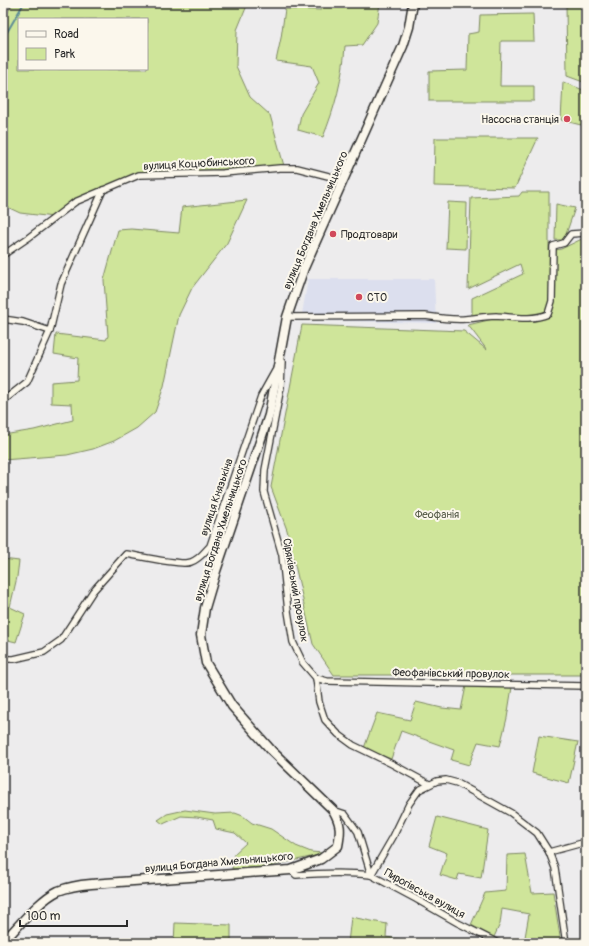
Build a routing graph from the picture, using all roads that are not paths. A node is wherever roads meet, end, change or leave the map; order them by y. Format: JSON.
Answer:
{"nodes":[{"id":1,"x":413,"y":3,"type":"edge"},
{"id":2,"x":344,"y":180,"type":"junction"},
{"id":3,"x":103,"y":190,"type":"junction"},
{"id":4,"x":586,"y":233,"type":"edge"},
{"id":5,"x":3,"y":255,"type":"edge"},
{"id":6,"x":287,"y":317,"type":"junction"},
{"id":7,"x":3,"y":319,"type":"edge"},
{"id":8,"x":50,"y":331,"type":"junction"},
{"id":9,"x":284,"y":336,"type":"junction"},
{"id":10,"x":277,"y":368,"type":"junction"},
{"id":11,"x":3,"y":401,"type":"edge"},
{"id":12,"x":3,"y":659,"type":"edge"},
{"id":13,"x":316,"y":678,"type":"junction"},
{"id":14,"x":586,"y":686,"type":"edge"},
{"id":15,"x":429,"y":784,"type":"junction"},
{"id":16,"x":333,"y":810,"type":"junction"},
{"id":17,"x":586,"y":842,"type":"edge"},
{"id":18,"x":549,"y":852,"type":"junction"},
{"id":19,"x":290,"y":870,"type":"junction"},
{"id":20,"x":371,"y":875,"type":"junction"},
{"id":21,"x":3,"y":942,"type":"edge"},
{"id":22,"x":498,"y":943,"type":"edge"},
{"id":23,"x":566,"y":943,"type":"edge"}],
"edges":[{"from":1,"to":2,"type":"street","name":"вулиця Богдана Хмельницького"},
{"from":2,"to":3,"type":"street","name":"вулиця Коцюбинського"},
{"from":2,"to":6,"type":"street","name":"вулиця Богдана Хмельницького"},
{"from":3,"to":5,"type":"street","name":"вулиця Коцюбинського"},
{"from":3,"to":8,"type":"street"},
{"from":4,"to":6,"type":"street"},
{"from":6,"to":9,"type":"street","name":"вулиця Богдана Хмельницького"},
{"from":7,"to":8,"type":"street"},
{"from":8,"to":11,"type":"street"},
{"from":9,"to":10,"type":"street","name":"вулиця Богдана Хмельницького"},
{"from":9,"to":13,"type":"street","name":"Сіряківський провулок"},
{"from":10,"to":12,"type":"street","name":"вулиця Князькіна"},
{"from":10,"to":16,"type":"street","name":"вулиця Богдана Хмельницького"},
{"from":13,"to":14,"type":"street","name":"Феофанівський провулок"},
{"from":13,"to":15,"type":"street"},
{"from":15,"to":18,"type":"street"},
{"from":15,"to":20,"type":"street"},
{"from":16,"to":19,"type":"street","name":"вулиця Богдана Хмельницького"},
{"from":16,"to":20,"type":"street","name":"Пирогівська вулиця"},
{"from":17,"to":18,"type":"street"},
{"from":18,"to":23,"type":"street"},
{"from":19,"to":20,"type":"street"},
{"from":19,"to":21,"type":"street","name":"вулиця Богдана Хмельницького"},
{"from":20,"to":22,"type":"street","name":"Пирогівська вулиця"}]}
